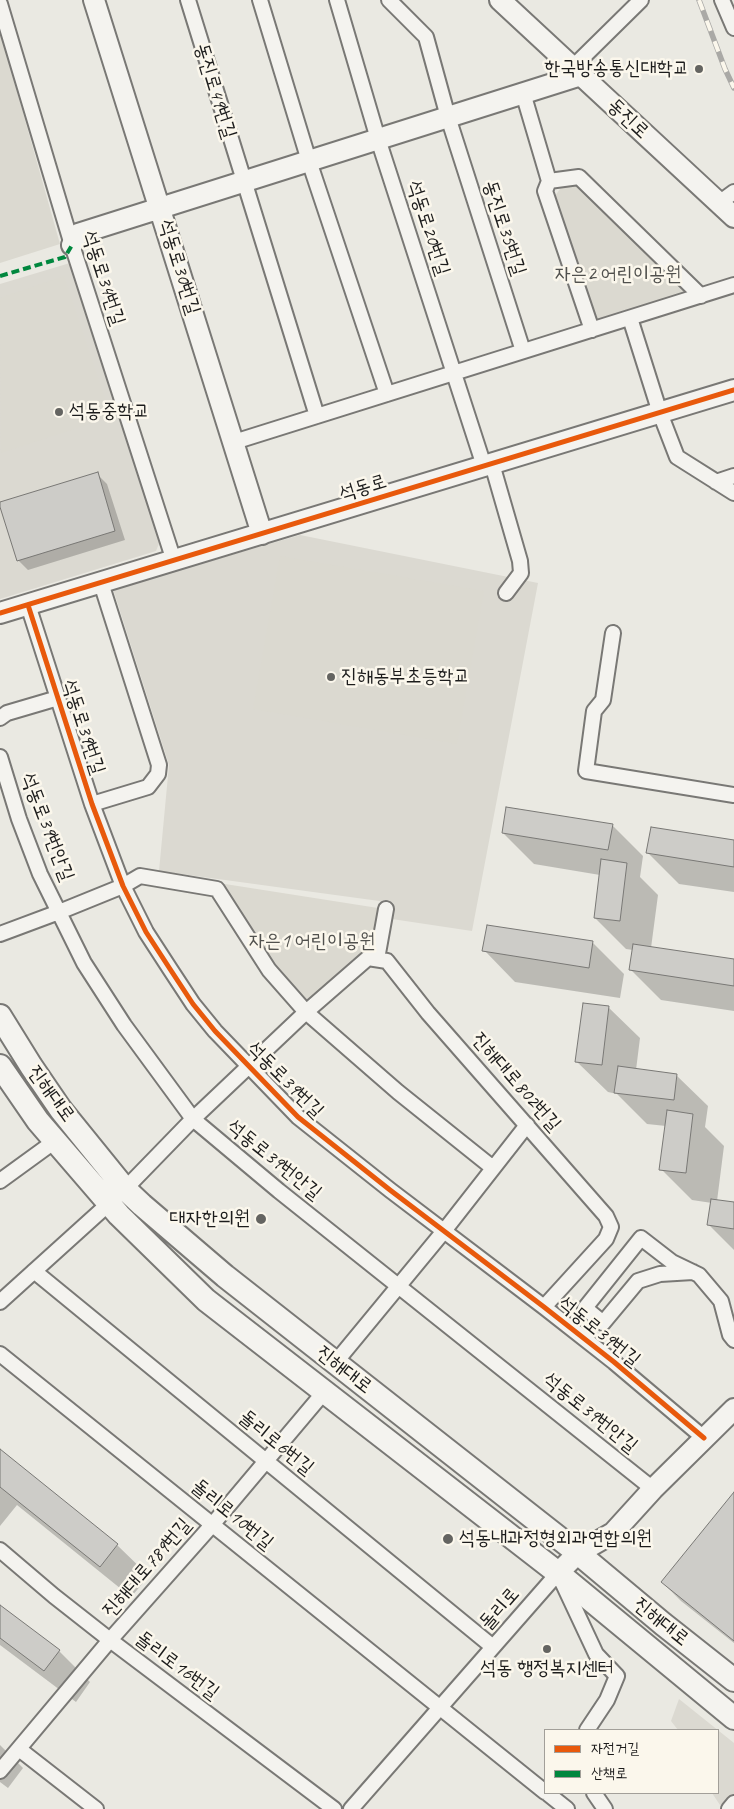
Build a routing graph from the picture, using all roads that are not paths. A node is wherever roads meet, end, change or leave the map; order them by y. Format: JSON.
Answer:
{"nodes":[{"id":1,"x":94,"y":0,"type":"edge"},
{"id":2,"x":188,"y":0,"type":"edge"},
{"id":3,"x":260,"y":0,"type":"edge"},
{"id":4,"x":337,"y":0,"type":"edge"},
{"id":5,"x":389,"y":0,"type":"edge"},
{"id":6,"x":500,"y":0,"type":"edge"},
{"id":7,"x":641,"y":0,"type":"edge"},
{"id":8,"x":722,"y":0,"type":"edge"},
{"id":9,"x":0,"y":4,"type":"edge"},
{"id":10,"x":734,"y":28,"type":"edge"},
{"id":11,"x":577,"y":71,"type":"junction"},
{"id":12,"x":523,"y":93,"type":"junction"},
{"id":13,"x":448,"y":117,"type":"junction"},
{"id":14,"x":378,"y":139,"type":"junction"},
{"id":15,"x":309,"y":161,"type":"junction"},
{"id":16,"x":549,"y":181,"type":"junction"},
{"id":17,"x":243,"y":182,"type":"junction"},
{"id":18,"x":726,"y":198,"type":"edge"},
{"id":19,"x":160,"y":208,"type":"junction"},
{"id":20,"x":734,"y":217,"type":"edge"},
{"id":21,"x":72,"y":245,"type":"junction"},
{"id":22,"x":734,"y":285,"type":"edge"},
{"id":23,"x":701,"y":296,"type":"junction"},
{"id":24,"x":630,"y":318,"type":"junction"},
{"id":25,"x":592,"y":330,"type":"junction"},
{"id":26,"x":523,"y":351,"type":"junction"},
{"id":27,"x":454,"y":373,"type":"junction"},
{"id":28,"x":734,"y":390,"type":"edge"},
{"id":29,"x":387,"y":394,"type":"junction"},
{"id":30,"x":660,"y":413,"type":"junction"},
{"id":31,"x":317,"y":416,"type":"junction"},
{"id":32,"x":234,"y":442,"type":"junction"},
{"id":33,"x":488,"y":465,"type":"junction"},
{"id":34,"x":734,"y":476,"type":"edge"},
{"id":35,"x":716,"y":482,"type":"junction"},
{"id":36,"x":734,"y":493,"type":"edge"},
{"id":37,"x":262,"y":534,"type":"junction"},
{"id":38,"x":174,"y":561,"type":"junction"},
{"id":39,"x":101,"y":583,"type":"junction"},
{"id":40,"x":506,"y":593,"type":"dead end"},
{"id":41,"x":28,"y":605,"type":"junction"},
{"id":42,"x":0,"y":613,"type":"edge"},
{"id":43,"x":614,"y":633,"type":"dead end"},
{"id":44,"x":58,"y":698,"type":"junction"},
{"id":45,"x":0,"y":718,"type":"edge"},
{"id":46,"x":0,"y":757,"type":"edge"},
{"id":47,"x":734,"y":795,"type":"edge"},
{"id":48,"x":92,"y":804,"type":"junction"},
{"id":49,"x":123,"y":886,"type":"junction"},
{"id":50,"x":386,"y":909,"type":"dead end"},
{"id":51,"x":59,"y":912,"type":"junction"},
{"id":52,"x":0,"y":934,"type":"edge"},
{"id":53,"x":377,"y":959,"type":"junction"},
{"id":54,"x":306,"y":1012,"type":"junction"},
{"id":55,"x":0,"y":1016,"type":"edge"},
{"id":56,"x":0,"y":1066,"type":"edge"},
{"id":57,"x":249,"y":1066,"type":"junction"},
{"id":58,"x":193,"y":1119,"type":"junction"},
{"id":59,"x":527,"y":1125,"type":"junction"},
{"id":60,"x":55,"y":1141,"type":"junction"},
{"id":61,"x":493,"y":1168,"type":"junction"},
{"id":62,"x":1,"y":1176,"type":"edge"},
{"id":63,"x":117,"y":1196,"type":"junction"},
{"id":64,"x":444,"y":1231,"type":"junction"},
{"id":65,"x":34,"y":1271,"type":"junction"},
{"id":66,"x":693,"y":1272,"type":"junction"},
{"id":67,"x":399,"y":1286,"type":"junction"},
{"id":68,"x":0,"y":1302,"type":"edge"},
{"id":69,"x":544,"y":1307,"type":"junction"},
{"id":70,"x":734,"y":1340,"type":"edge"},
{"id":71,"x":0,"y":1354,"type":"edge"},
{"id":72,"x":335,"y":1363,"type":"junction"},
{"id":73,"x":325,"y":1391,"type":"junction"},
{"id":74,"x":734,"y":1409,"type":"edge"},
{"id":75,"x":704,"y":1438,"type":"junction"},
{"id":76,"x":266,"y":1461,"type":"junction"},
{"id":77,"x":653,"y":1489,"type":"junction"},
{"id":78,"x":212,"y":1525,"type":"junction"},
{"id":79,"x":0,"y":1550,"type":"edge"},
{"id":80,"x":578,"y":1553,"type":"junction"},
{"id":81,"x":558,"y":1572,"type":"junction"},
{"id":82,"x":110,"y":1640,"type":"junction"},
{"id":83,"x":493,"y":1647,"type":"junction"},
{"id":84,"x":734,"y":1680,"type":"edge"},
{"id":85,"x":440,"y":1708,"type":"junction"},
{"id":86,"x":734,"y":1718,"type":"edge"},
{"id":87,"x":588,"y":1729,"type":"edge"},
{"id":88,"x":19,"y":1750,"type":"junction"},
{"id":89,"x":0,"y":1771,"type":"edge"},
{"id":90,"x":544,"y":1790,"type":"edge"},
{"id":91,"x":548,"y":1794,"type":"edge"},
{"id":92,"x":595,"y":1794,"type":"edge"},
{"id":93,"x":734,"y":1803,"type":"edge"},
{"id":94,"x":96,"y":1809,"type":"edge"},
{"id":95,"x":334,"y":1809,"type":"edge"},
{"id":96,"x":351,"y":1809,"type":"edge"},
{"id":97,"x":567,"y":1809,"type":"edge"},
{"id":98,"x":605,"y":1809,"type":"edge"},
{"id":99,"x":729,"y":1809,"type":"edge"}],
"edges":[{"from":1,"to":19,"type":"street","name":"석동로30번길"},
{"from":2,"to":17,"type":"street","name":"동진로49번길"},
{"from":3,"to":15,"type":"street"},
{"from":4,"to":14,"type":"street","name":"석동로20번길"},
{"from":5,"to":13,"type":"street"},
{"from":6,"to":11,"type":"street","name":"동진로"},
{"from":7,"to":11,"type":"street"},
{"from":8,"to":10,"type":"street"},
{"from":9,"to":21,"type":"street","name":"석동로34번길"},
{"from":11,"to":12,"type":"street"},
{"from":11,"to":18,"type":"street","name":"동진로"},
{"from":12,"to":13,"type":"street"},
{"from":12,"to":16,"type":"street"},
{"from":13,"to":14,"type":"street"},
{"from":13,"to":26,"type":"street","name":"동진로35번길"},
{"from":14,"to":15,"type":"street"},
{"from":14,"to":27,"type":"street","name":"석동로20번길"},
{"from":15,"to":17,"type":"street"},
{"from":15,"to":29,"type":"street"},
{"from":16,"to":23,"type":"street"},
{"from":16,"to":25,"type":"street"},
{"from":17,"to":19,"type":"street"},
{"from":17,"to":31,"type":"street"},
{"from":18,"to":20,"type":"street","name":"동진로"},
{"from":19,"to":21,"type":"street"},
{"from":19,"to":32,"type":"street","name":"석동로30번길"},
{"from":21,"to":38,"type":"street","name":"석동로34번길"},
{"from":22,"to":23,"type":"street"},
{"from":23,"to":24,"type":"street"},
{"from":24,"to":25,"type":"street"},
{"from":24,"to":30,"type":"street"},
{"from":25,"to":26,"type":"street"},
{"from":26,"to":27,"type":"street"},
{"from":27,"to":29,"type":"street"},
{"from":27,"to":33,"type":"street","name":"석동로20번길"},
{"from":28,"to":30,"type":"street","name":"석동로"},
{"from":29,"to":31,"type":"street"},
{"from":30,"to":33,"type":"street","name":"석동로"},
{"from":30,"to":35,"type":"street"},
{"from":31,"to":32,"type":"street"},
{"from":32,"to":37,"type":"street","name":"석동로30번길"},
{"from":33,"to":37,"type":"street","name":"석동로"},
{"from":33,"to":40,"type":"street"},
{"from":34,"to":35,"type":"street"},
{"from":35,"to":36,"type":"street"},
{"from":37,"to":38,"type":"street","name":"석동로"},
{"from":38,"to":39,"type":"street","name":"석동로"},
{"from":39,"to":41,"type":"street","name":"석동로"},
{"from":39,"to":48,"type":"street"},
{"from":41,"to":42,"type":"street","name":"석동로"},
{"from":41,"to":44,"type":"street","name":"석동로39번길"},
{"from":43,"to":47,"type":"street"},
{"from":44,"to":45,"type":"street"},
{"from":44,"to":48,"type":"street","name":"석동로39번길"},
{"from":46,"to":51,"type":"street","name":"석동로39번안길"},
{"from":48,"to":49,"type":"street","name":"석동로39번길"},
{"from":49,"to":51,"type":"street"},
{"from":49,"to":54,"type":"street"},
{"from":49,"to":57,"type":"street","name":"석동로39번길"},
{"from":50,"to":53,"type":"street"},
{"from":51,"to":52,"type":"street"},
{"from":51,"to":58,"type":"street","name":"석동로39번안길"},
{"from":53,"to":54,"type":"street"},
{"from":53,"to":59,"type":"street","name":"진해대로802번길"},
{"from":54,"to":57,"type":"street"},
{"from":54,"to":61,"type":"street"},
{"from":55,"to":63,"type":"main road","name":"진해대로"},
{"from":56,"to":60,"type":"main road","name":"진해대로"},
{"from":57,"to":58,"type":"street"},
{"from":57,"to":64,"type":"street","name":"석동로39번길"},
{"from":58,"to":63,"type":"street"},
{"from":58,"to":67,"type":"street","name":"석동로39번안길"},
{"from":59,"to":61,"type":"street"},
{"from":59,"to":69,"type":"street","name":"진해대로802번길"},
{"from":60,"to":62,"type":"street"},
{"from":60,"to":63,"type":"main road","name":"진해대로"},
{"from":61,"to":64,"type":"street"},
{"from":63,"to":65,"type":"street"},
{"from":63,"to":72,"type":"main road","name":"진해대로"},
{"from":63,"to":73,"type":"main road","name":"진해대로"},
{"from":64,"to":67,"type":"street"},
{"from":64,"to":69,"type":"street","name":"석동로39번길"},
{"from":65,"to":68,"type":"street"},
{"from":65,"to":76,"type":"street","name":"돌리로6번길"},
{"from":66,"to":66,"type":"street"},
{"from":66,"to":70,"type":"street"},
{"from":67,"to":72,"type":"street"},
{"from":67,"to":77,"type":"street","name":"석동로39번안길"},
{"from":69,"to":75,"type":"street","name":"석동로39번길"},
{"from":71,"to":78,"type":"street","name":"돌리로10번길"},
{"from":72,"to":80,"type":"main road","name":"진해대로"},
{"from":73,"to":76,"type":"street","name":"진해대로789번길"},
{"from":73,"to":81,"type":"main road","name":"진해대로"},
{"from":74,"to":75,"type":"street"},
{"from":75,"to":77,"type":"street"},
{"from":76,"to":78,"type":"street","name":"진해대로789번길"},
{"from":76,"to":83,"type":"street","name":"돌리로6번길"},
{"from":77,"to":80,"type":"street"},
{"from":78,"to":82,"type":"street","name":"진해대로789번길"},
{"from":78,"to":85,"type":"street","name":"돌리로10번길"},
{"from":79,"to":82,"type":"street","name":"돌리로16번길"},
{"from":80,"to":81,"type":"street"},
{"from":80,"to":84,"type":"main road","name":"진해대로"},
{"from":81,"to":83,"type":"street","name":"돌리로"},
{"from":81,"to":86,"type":"main road","name":"진해대로"},
{"from":81,"to":87,"type":"street"},
{"from":82,"to":88,"type":"street","name":"진해대로789번길"},
{"from":82,"to":95,"type":"street","name":"돌리로16번길"},
{"from":83,"to":85,"type":"street","name":"돌리로"},
{"from":85,"to":90,"type":"street","name":"돌리로10번길"},
{"from":85,"to":96,"type":"street","name":"돌리로"},
{"from":88,"to":89,"type":"street","name":"진해대로789번길"},
{"from":88,"to":94,"type":"street"},
{"from":91,"to":97,"type":"street","name":"돌리로10번길"},
{"from":92,"to":98,"type":"street"},
{"from":93,"to":99,"type":"street"}]}
